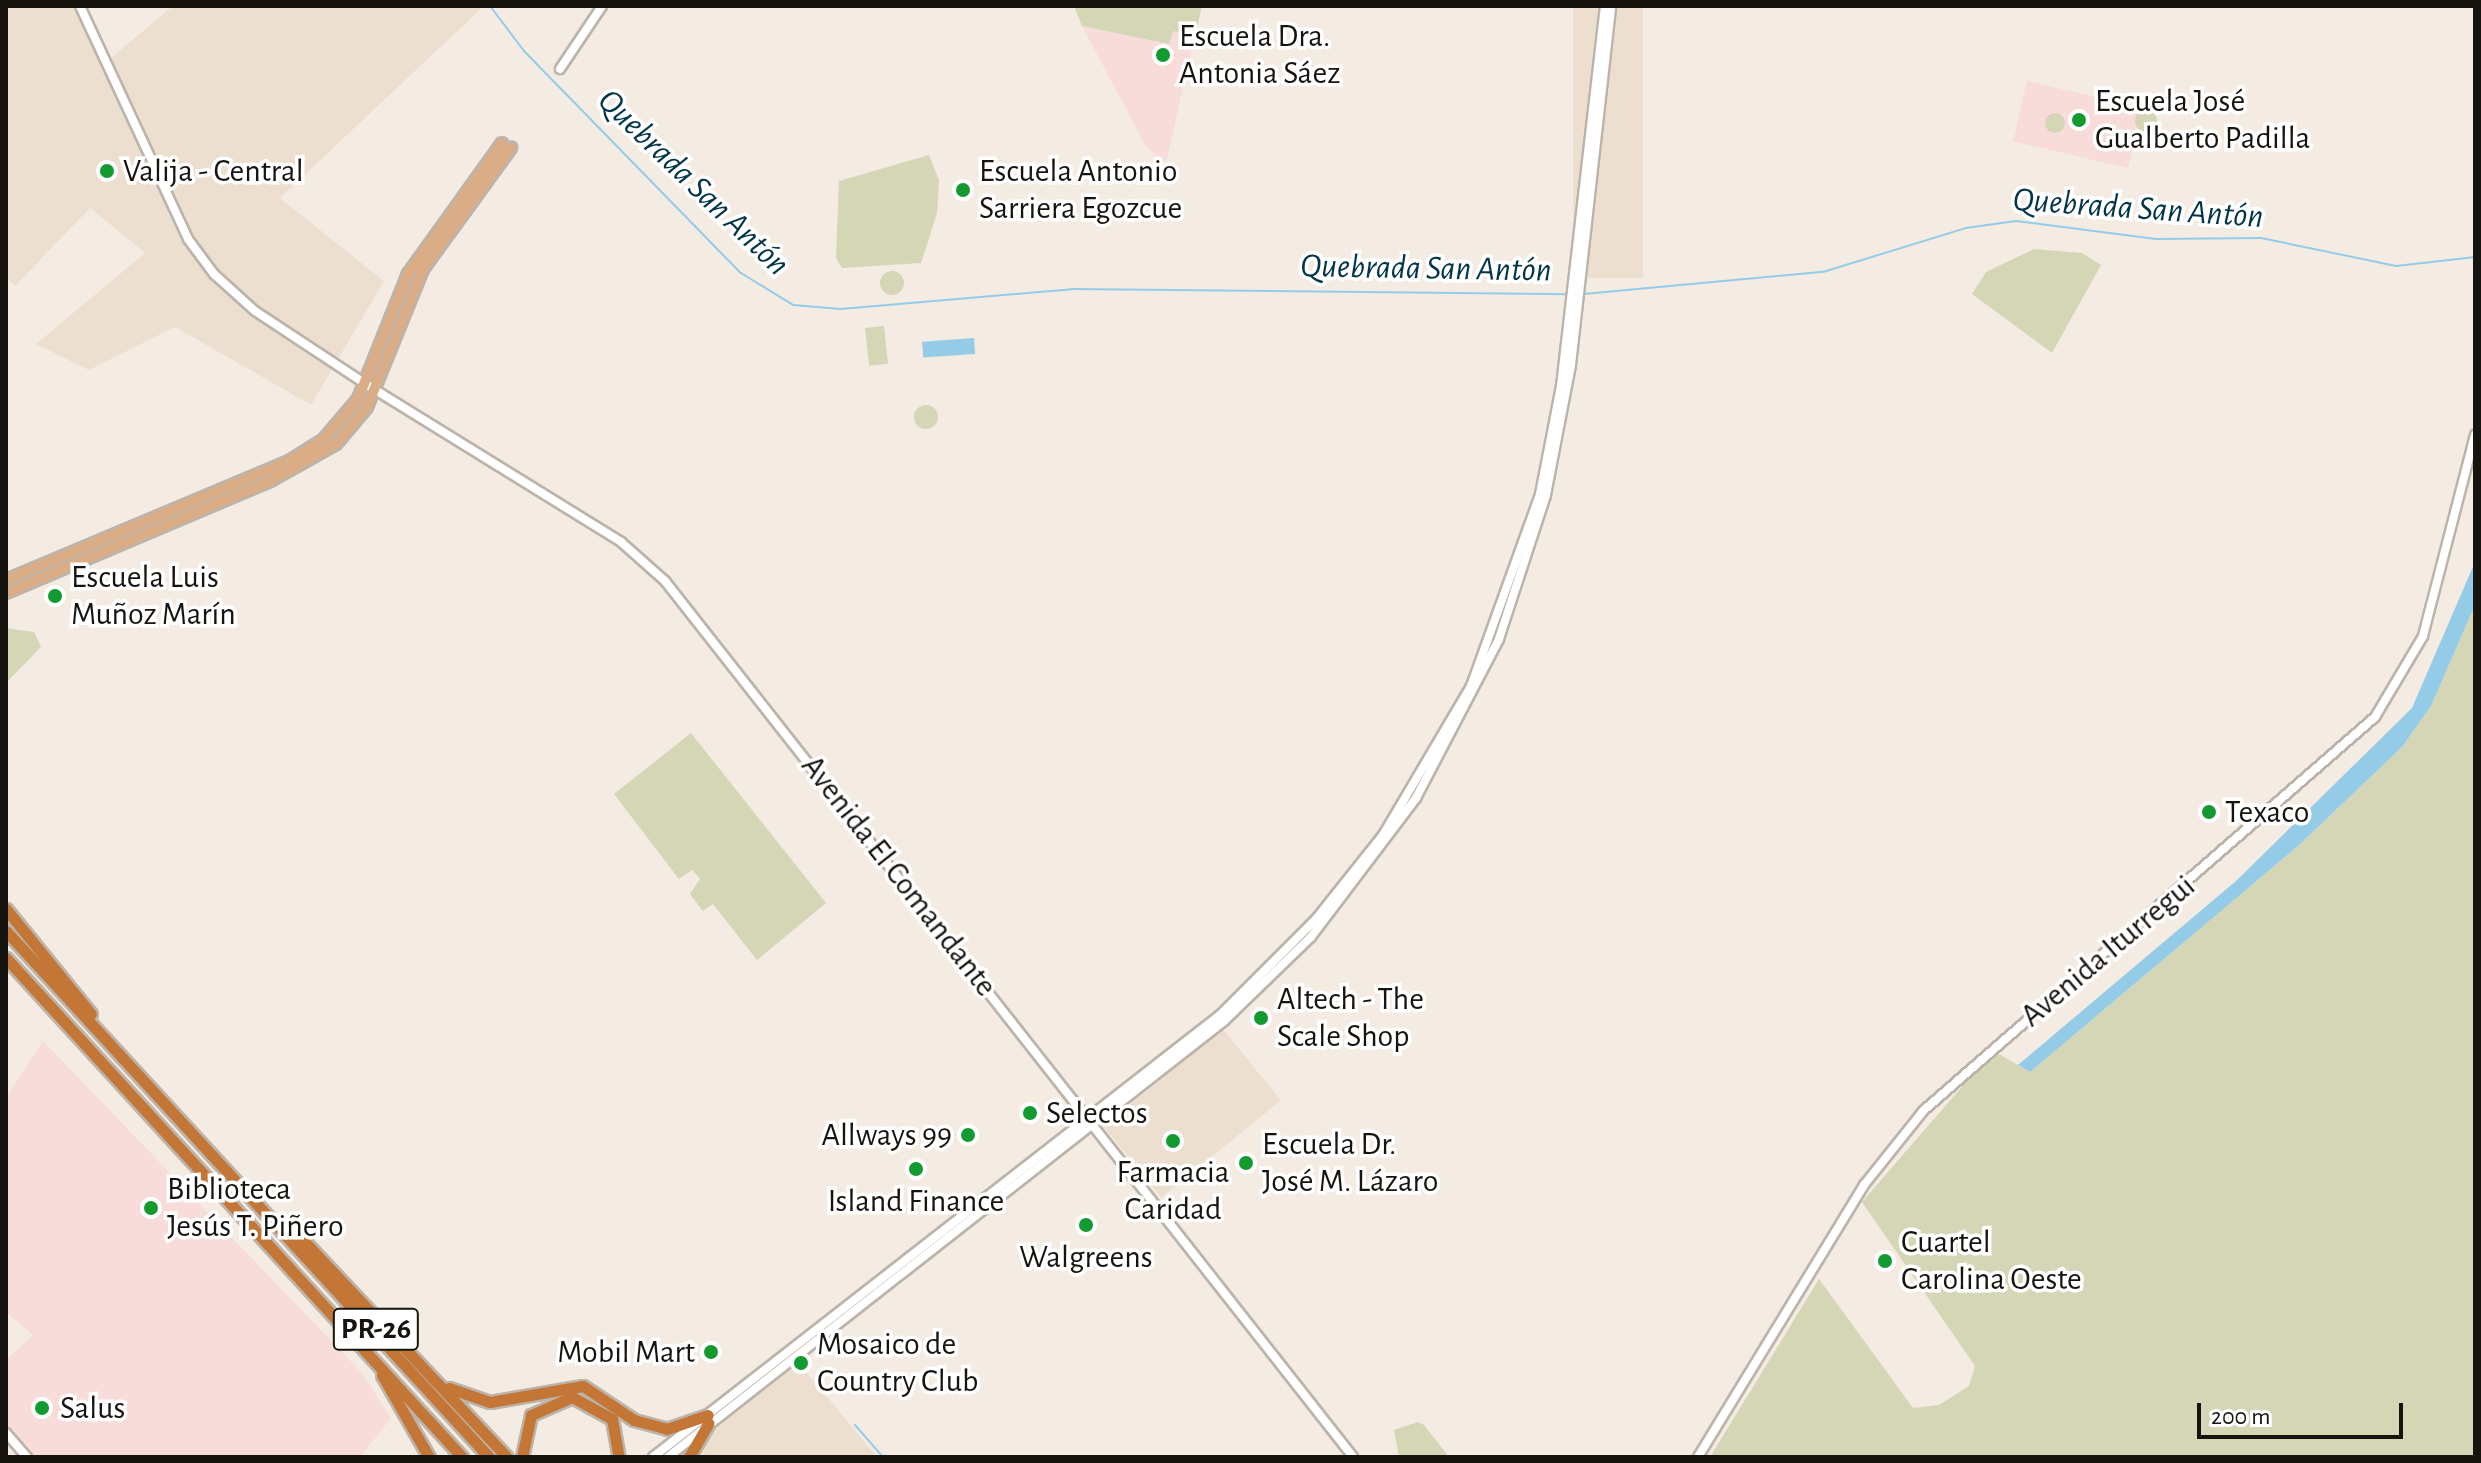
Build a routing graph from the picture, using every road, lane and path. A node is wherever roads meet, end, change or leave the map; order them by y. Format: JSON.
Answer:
{"nodes":[{"id":1,"x":80,"y":6,"type":"edge"},
{"id":2,"x":602,"y":6,"type":"edge"},
{"id":3,"x":1605,"y":6,"type":"edge"},
{"id":4,"x":1611,"y":6,"type":"edge"},
{"id":5,"x":560,"y":69,"type":"dead end"},
{"id":6,"x":1576,"y":281,"type":"junction"},
{"id":7,"x":364,"y":383,"type":"junction"},
{"id":8,"x":374,"y":390,"type":"junction"},
{"id":9,"x":2475,"y":435,"type":"edge"},
{"id":10,"x":6,"y":580,"type":"edge"},
{"id":11,"x":6,"y":593,"type":"edge"},
{"id":12,"x":6,"y":909,"type":"edge"},
{"id":13,"x":6,"y":931,"type":"edge"},
{"id":14,"x":6,"y":958,"type":"edge"},
{"id":15,"x":107,"y":1038,"type":"junction"},
{"id":16,"x":1091,"y":1121,"type":"junction"},
{"id":17,"x":261,"y":1204,"type":"junction"},
{"id":18,"x":377,"y":1363,"type":"junction"},
{"id":19,"x":434,"y":1377,"type":"junction"},
{"id":20,"x":708,"y":1419,"type":"junction"},
{"id":21,"x":6,"y":1433,"type":"edge"},
{"id":22,"x":27,"y":1457,"type":"edge"},
{"id":23,"x":429,"y":1457,"type":"edge"},
{"id":24,"x":462,"y":1457,"type":"edge"},
{"id":25,"x":489,"y":1457,"type":"edge"},
{"id":26,"x":507,"y":1457,"type":"edge"},
{"id":27,"x":522,"y":1457,"type":"edge"},
{"id":28,"x":619,"y":1457,"type":"edge"},
{"id":29,"x":653,"y":1457,"type":"edge"},
{"id":30,"x":668,"y":1457,"type":"edge"},
{"id":31,"x":689,"y":1457,"type":"edge"},
{"id":32,"x":1353,"y":1457,"type":"edge"},
{"id":33,"x":1698,"y":1457,"type":"edge"}],
"edges":[{"from":1,"to":7,"type":"street","name":"Avenida El Comandante"},
{"from":2,"to":5,"type":"street"},
{"from":3,"to":6,"type":"street"},
{"from":4,"to":6,"type":"street"},
{"from":6,"to":16,"type":"street"},
{"from":7,"to":8,"type":"street","name":"Avenida El Comandante"},
{"from":7,"to":8,"type":"main road"},
{"from":7,"to":10,"type":"main road"},
{"from":8,"to":11,"type":"main road"},
{"from":8,"to":16,"type":"street","name":"Avenida El Comandante"},
{"from":9,"to":33,"type":"street","name":"Avenida Iturregui"},
{"from":12,"to":15,"type":"highway"},
{"from":13,"to":15,"type":"highway","number":"PR-26"},
{"from":14,"to":18,"type":"highway","number":"PR-26"},
{"from":15,"to":17,"type":"highway","number":"PR-26"},
{"from":16,"to":20,"type":"street"},
{"from":16,"to":32,"type":"street","name":"Avenida El Comandante"},
{"from":17,"to":19,"type":"highway"},
{"from":17,"to":25,"type":"highway","number":"PR-26"},
{"from":18,"to":23,"type":"highway"},
{"from":18,"to":24,"type":"highway","number":"PR-26"},
{"from":19,"to":20,"type":"highway"},
{"from":19,"to":26,"type":"highway"},
{"from":20,"to":29,"type":"street"},
{"from":20,"to":30,"type":"street"},
{"from":20,"to":31,"type":"highway"},
{"from":21,"to":22,"type":"street"},
{"from":27,"to":28,"type":"highway"}]}
